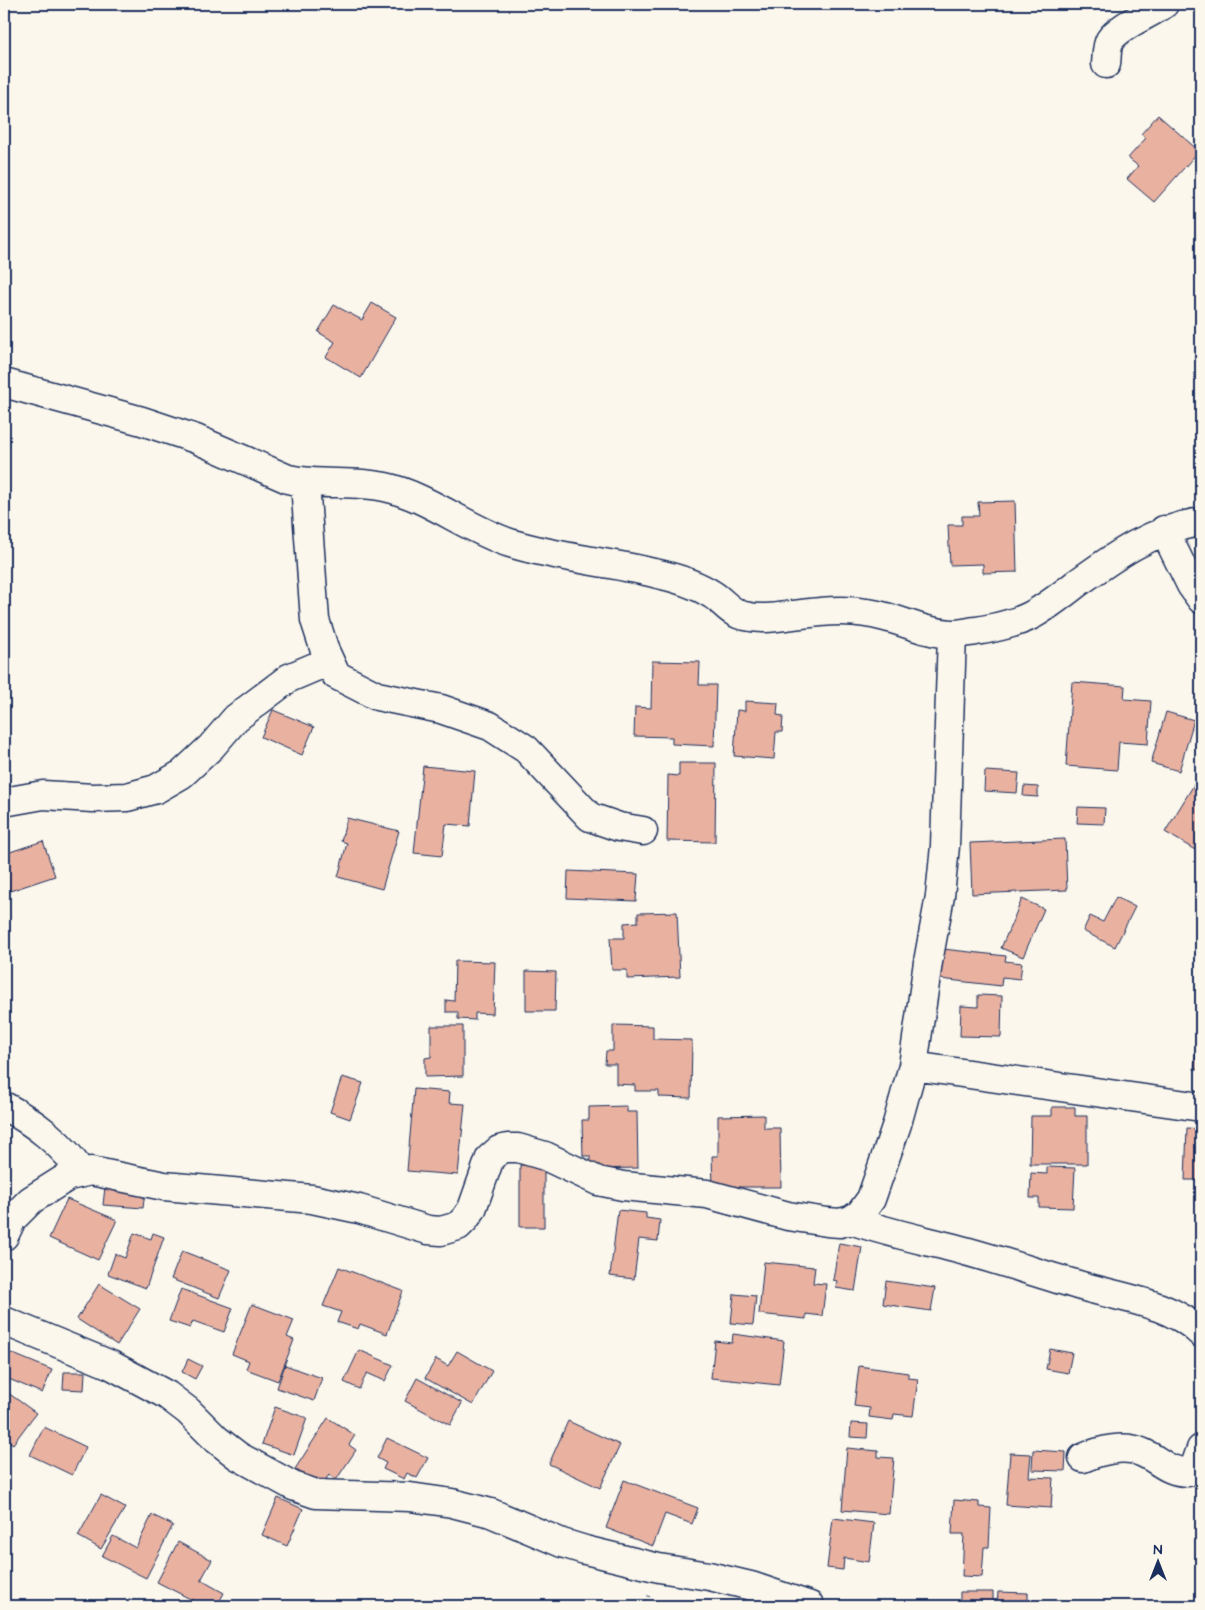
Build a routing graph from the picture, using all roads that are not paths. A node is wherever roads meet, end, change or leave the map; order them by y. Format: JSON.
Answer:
{"nodes":[{"id":1,"x":1164,"y":4,"type":"edge"},
{"id":2,"x":1106,"y":64,"type":"dead end"},
{"id":3,"x":4,"y":383,"type":"edge"},
{"id":4,"x":305,"y":483,"type":"junction"},
{"id":5,"x":1201,"y":522,"type":"edge"},
{"id":6,"x":1164,"y":530,"type":"junction"},
{"id":7,"x":1201,"y":598,"type":"edge"},
{"id":8,"x":952,"y":634,"type":"junction"},
{"id":9,"x":329,"y":660,"type":"junction"},
{"id":10,"x":4,"y":802,"type":"edge"},
{"id":11,"x":643,"y":831,"type":"dead end"},
{"id":12,"x":913,"y":1066,"type":"junction"},
{"id":13,"x":4,"y":1106,"type":"edge"},
{"id":14,"x":1201,"y":1107,"type":"edge"},
{"id":15,"x":81,"y":1173,"type":"junction"},
{"id":16,"x":851,"y":1220,"type":"junction"},
{"id":17,"x":4,"y":1236,"type":"edge"},
{"id":18,"x":4,"y":1321,"type":"edge"},
{"id":19,"x":1201,"y":1333,"type":"edge"},
{"id":20,"x":1201,"y":1449,"type":"edge"},
{"id":21,"x":1083,"y":1458,"type":"dead end"},
{"id":22,"x":810,"y":1606,"type":"edge"}],
"edges":[{"from":1,"to":2,"type":"street"},
{"from":3,"to":4,"type":"street"},
{"from":4,"to":8,"type":"street"},
{"from":4,"to":9,"type":"street"},
{"from":5,"to":6,"type":"street"},
{"from":6,"to":7,"type":"street"},
{"from":6,"to":8,"type":"street"},
{"from":8,"to":12,"type":"street"},
{"from":9,"to":10,"type":"street"},
{"from":9,"to":11,"type":"street"},
{"from":12,"to":14,"type":"street"},
{"from":12,"to":16,"type":"street"},
{"from":13,"to":15,"type":"street"},
{"from":15,"to":16,"type":"street"},
{"from":15,"to":17,"type":"street"},
{"from":16,"to":19,"type":"street"},
{"from":18,"to":22,"type":"street"},
{"from":20,"to":21,"type":"street"}]}
